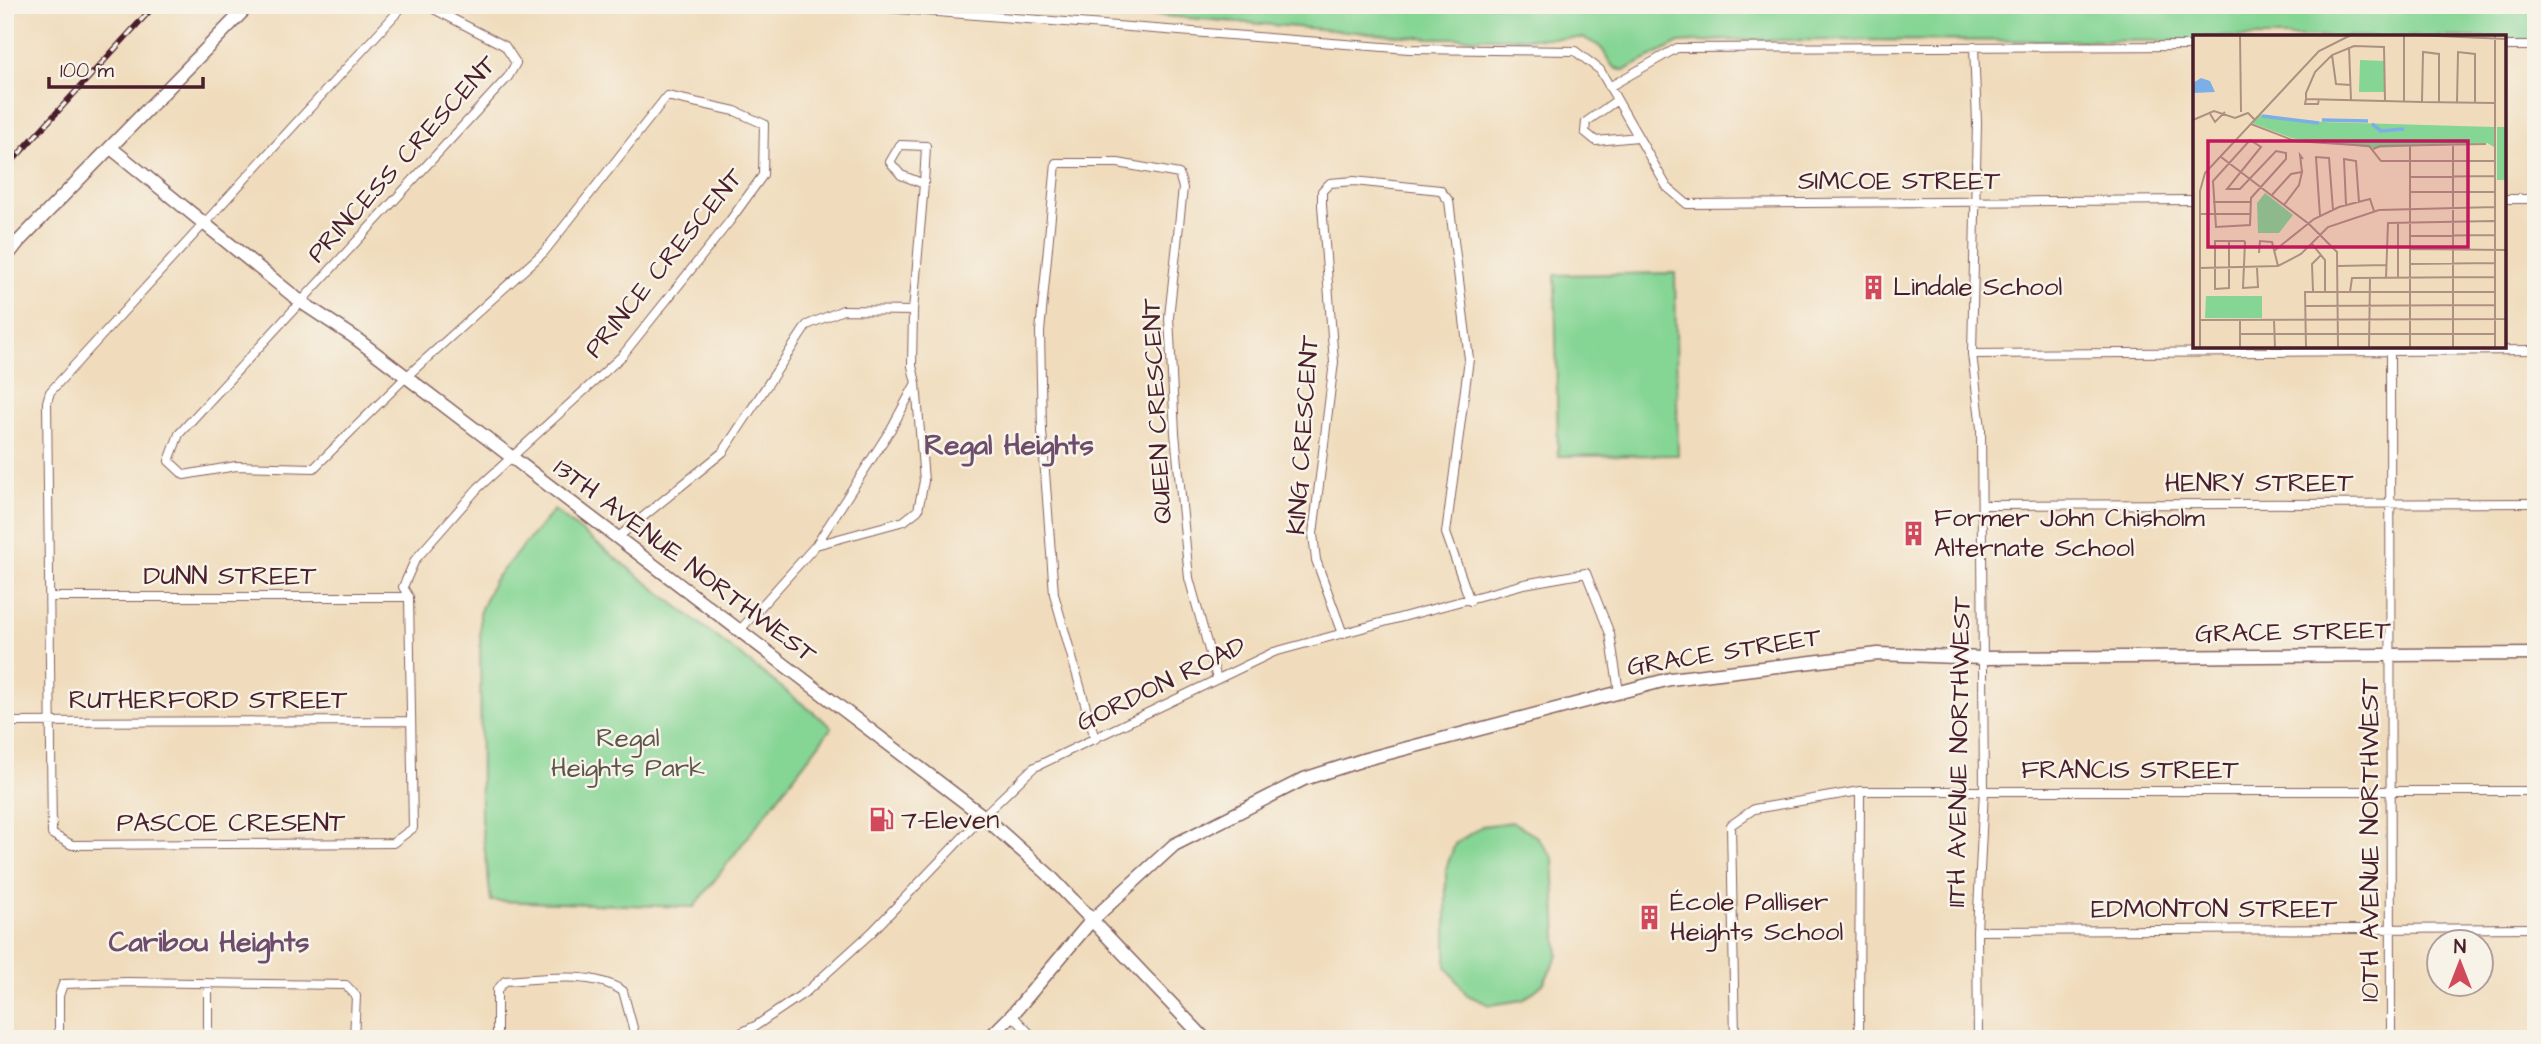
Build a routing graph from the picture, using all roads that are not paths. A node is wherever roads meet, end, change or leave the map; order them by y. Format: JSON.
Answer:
{"nodes":[{"id":1,"x":250,"y":5,"type":"edge"},
{"id":2,"x":404,"y":5,"type":"edge"},
{"id":3,"x":426,"y":5,"type":"edge"},
{"id":4,"x":849,"y":5,"type":"edge"},
{"id":5,"x":1974,"y":46,"type":"junction"},
{"id":6,"x":2193,"y":46,"type":"edge"},
{"id":7,"x":2506,"y":46,"type":"edge"},
{"id":8,"x":2536,"y":46,"type":"edge"},
{"id":9,"x":1609,"y":87,"type":"junction"},
{"id":10,"x":1617,"y":100,"type":"junction"},
{"id":11,"x":1638,"y":137,"type":"junction"},
{"id":12,"x":111,"y":148,"type":"junction"},
{"id":13,"x":924,"y":184,"type":"junction"},
{"id":14,"x":2506,"y":199,"type":"edge"},
{"id":15,"x":2536,"y":199,"type":"edge"},
{"id":16,"x":2193,"y":200,"type":"edge"},
{"id":17,"x":1974,"y":201,"type":"junction"},
{"id":18,"x":201,"y":224,"type":"junction"},
{"id":19,"x":5,"y":259,"type":"edge"},
{"id":20,"x":301,"y":302,"type":"junction"},
{"id":21,"x":913,"y":312,"type":"junction"},
{"id":22,"x":2390,"y":348,"type":"edge"},
{"id":23,"x":2536,"y":350,"type":"edge"},
{"id":24,"x":1972,"y":354,"type":"junction"},
{"id":25,"x":406,"y":377,"type":"junction"},
{"id":26,"x":916,"y":383,"type":"junction"},
{"id":27,"x":511,"y":457,"type":"junction"},
{"id":28,"x":2536,"y":503,"type":"edge"},
{"id":29,"x":2391,"y":504,"type":"junction"},
{"id":30,"x":1982,"y":505,"type":"junction"},
{"id":31,"x":617,"y":538,"type":"junction"},
{"id":32,"x":816,"y":545,"type":"junction"},
{"id":33,"x":51,"y":597,"type":"junction"},
{"id":34,"x":409,"y":597,"type":"junction"},
{"id":35,"x":1470,"y":601,"type":"junction"},
{"id":36,"x":740,"y":630,"type":"junction"},
{"id":37,"x":1343,"y":634,"type":"junction"},
{"id":38,"x":2391,"y":654,"type":"junction"},
{"id":39,"x":2536,"y":654,"type":"edge"},
{"id":40,"x":1983,"y":658,"type":"junction"},
{"id":41,"x":1217,"y":678,"type":"junction"},
{"id":42,"x":1619,"y":691,"type":"junction"},
{"id":43,"x":410,"y":721,"type":"junction"},
{"id":44,"x":5,"y":722,"type":"edge"},
{"id":45,"x":51,"y":722,"type":"junction"},
{"id":46,"x":1094,"y":739,"type":"junction"},
{"id":47,"x":1984,"y":790,"type":"junction"},
{"id":48,"x":1860,"y":791,"type":"junction"},
{"id":49,"x":2536,"y":791,"type":"edge"},
{"id":50,"x":2390,"y":793,"type":"junction"},
{"id":51,"x":983,"y":816,"type":"junction"},
{"id":52,"x":1091,"y":921,"type":"junction"},
{"id":53,"x":2536,"y":928,"type":"edge"},
{"id":54,"x":2390,"y":929,"type":"junction"},
{"id":55,"x":1977,"y":931,"type":"junction"},
{"id":56,"x":208,"y":983,"type":"junction"},
{"id":57,"x":1012,"y":1015,"type":"junction"},
{"id":58,"x":59,"y":1039,"type":"edge"},
{"id":59,"x":208,"y":1039,"type":"edge"},
{"id":60,"x":354,"y":1039,"type":"edge"},
{"id":61,"x":497,"y":1039,"type":"edge"},
{"id":62,"x":636,"y":1039,"type":"edge"},
{"id":63,"x":728,"y":1039,"type":"edge"},
{"id":64,"x":988,"y":1039,"type":"edge"},
{"id":65,"x":1035,"y":1039,"type":"edge"},
{"id":66,"x":1205,"y":1039,"type":"edge"},
{"id":67,"x":1735,"y":1039,"type":"edge"},
{"id":68,"x":1859,"y":1039,"type":"edge"},
{"id":69,"x":1978,"y":1039,"type":"edge"},
{"id":70,"x":2391,"y":1039,"type":"edge"}],
"edges":[{"from":1,"to":12,"type":"street"},
{"from":2,"to":18,"type":"street"},
{"from":3,"to":20,"type":"street","name":"PRINCESS CRESCENT"},
{"from":4,"to":9,"type":"street","name":"SIMCOE STREET"},
{"from":5,"to":6,"type":"street"},
{"from":5,"to":9,"type":"street"},
{"from":5,"to":17,"type":"street","name":"11TH AVENUE NORTHWEST"},
{"from":7,"to":8,"type":"street"},
{"from":9,"to":10,"type":"street","name":"SIMCOE STREET"},
{"from":10,"to":11,"type":"street","name":"SIMCOE STREET"},
{"from":10,"to":11,"type":"street"},
{"from":11,"to":17,"type":"street","name":"SIMCOE STREET"},
{"from":12,"to":18,"type":"street","name":"13TH AVENUE NORTHWEST"},
{"from":12,"to":19,"type":"street"},
{"from":13,"to":13,"type":"street"},
{"from":13,"to":21,"type":"street"},
{"from":14,"to":15,"type":"street"},
{"from":16,"to":17,"type":"street","name":"SIMCOE STREET"},
{"from":17,"to":24,"type":"street","name":"11TH AVENUE NORTHWEST"},
{"from":18,"to":20,"type":"street","name":"13TH AVENUE NORTHWEST"},
{"from":18,"to":33,"type":"street"},
{"from":20,"to":25,"type":"street","name":"13TH AVENUE NORTHWEST"},
{"from":20,"to":25,"type":"street"},
{"from":21,"to":26,"type":"street"},
{"from":21,"to":31,"type":"street"},
{"from":22,"to":23,"type":"street"},
{"from":22,"to":24,"type":"street"},
{"from":22,"to":29,"type":"street","name":"10TH AVENUE NORTHWEST"},
{"from":24,"to":30,"type":"street","name":"11TH AVENUE NORTHWEST"},
{"from":25,"to":27,"type":"street","name":"13TH AVENUE NORTHWEST"},
{"from":25,"to":27,"type":"street","name":"PRINCE CRESCENT"},
{"from":26,"to":32,"type":"street"},
{"from":26,"to":32,"type":"street"},
{"from":27,"to":31,"type":"street","name":"13TH AVENUE NORTHWEST"},
{"from":27,"to":34,"type":"street"},
{"from":28,"to":29,"type":"street","name":"HENRY STREET"},
{"from":29,"to":30,"type":"street","name":"HENRY STREET"},
{"from":29,"to":38,"type":"street","name":"10TH AVENUE NORTHWEST"},
{"from":30,"to":40,"type":"street","name":"11TH AVENUE NORTHWEST"},
{"from":31,"to":36,"type":"street","name":"13TH AVENUE NORTHWEST"},
{"from":32,"to":36,"type":"street"},
{"from":33,"to":34,"type":"street","name":"DUNN STREET"},
{"from":33,"to":45,"type":"street"},
{"from":34,"to":43,"type":"street"},
{"from":35,"to":37,"type":"street","name":"GORDON ROAD"},
{"from":35,"to":37,"type":"street","name":"KING CRESCENT"},
{"from":35,"to":42,"type":"street","name":"GORDON ROAD"},
{"from":36,"to":51,"type":"street","name":"13TH AVENUE NORTHWEST"},
{"from":37,"to":41,"type":"street","name":"GORDON ROAD"},
{"from":38,"to":39,"type":"street","name":"GRACE STREET"},
{"from":38,"to":40,"type":"street","name":"GRACE STREET"},
{"from":38,"to":50,"type":"street","name":"10TH AVENUE NORTHWEST"},
{"from":40,"to":42,"type":"street","name":"GRACE STREET"},
{"from":40,"to":47,"type":"street","name":"11TH AVENUE NORTHWEST"},
{"from":41,"to":46,"type":"street","name":"GORDON ROAD"},
{"from":41,"to":46,"type":"street","name":"QUEEN CRESCENT"},
{"from":42,"to":52,"type":"street","name":"GRACE STREET"},
{"from":43,"to":45,"type":"street","name":"RUTHERFORD STREET"},
{"from":43,"to":45,"type":"street","name":"PASCOE CRESENT"},
{"from":44,"to":45,"type":"street","name":"RUTHERFORD STREET"},
{"from":46,"to":51,"type":"street","name":"GORDON ROAD"},
{"from":47,"to":48,"type":"street","name":"FRANCIS STREET"},
{"from":47,"to":50,"type":"street","name":"FRANCIS STREET"},
{"from":47,"to":55,"type":"street","name":"11TH AVENUE NORTHWEST"},
{"from":48,"to":67,"type":"street","name":"FRANCIS STREET"},
{"from":48,"to":68,"type":"street"},
{"from":49,"to":50,"type":"street","name":"FRANCIS STREET"},
{"from":50,"to":54,"type":"street","name":"10TH AVENUE NORTHWEST"},
{"from":51,"to":52,"type":"street","name":"13TH AVENUE NORTHWEST"},
{"from":51,"to":63,"type":"street","name":"GORDON ROAD"},
{"from":52,"to":57,"type":"street","name":"GRACE STREET"},
{"from":52,"to":66,"type":"street","name":"13TH AVENUE NORTHWEST"},
{"from":53,"to":54,"type":"street","name":"EDMONTON STREET"},
{"from":54,"to":55,"type":"street","name":"EDMONTON STREET"},
{"from":54,"to":70,"type":"street","name":"10TH AVENUE NORTHWEST"},
{"from":55,"to":69,"type":"street","name":"11TH AVENUE NORTHWEST"},
{"from":56,"to":58,"type":"street"},
{"from":56,"to":59,"type":"street"},
{"from":56,"to":60,"type":"street"},
{"from":57,"to":64,"type":"street","name":"GRACE STREET"},
{"from":57,"to":65,"type":"street"},
{"from":61,"to":62,"type":"street"}]}
